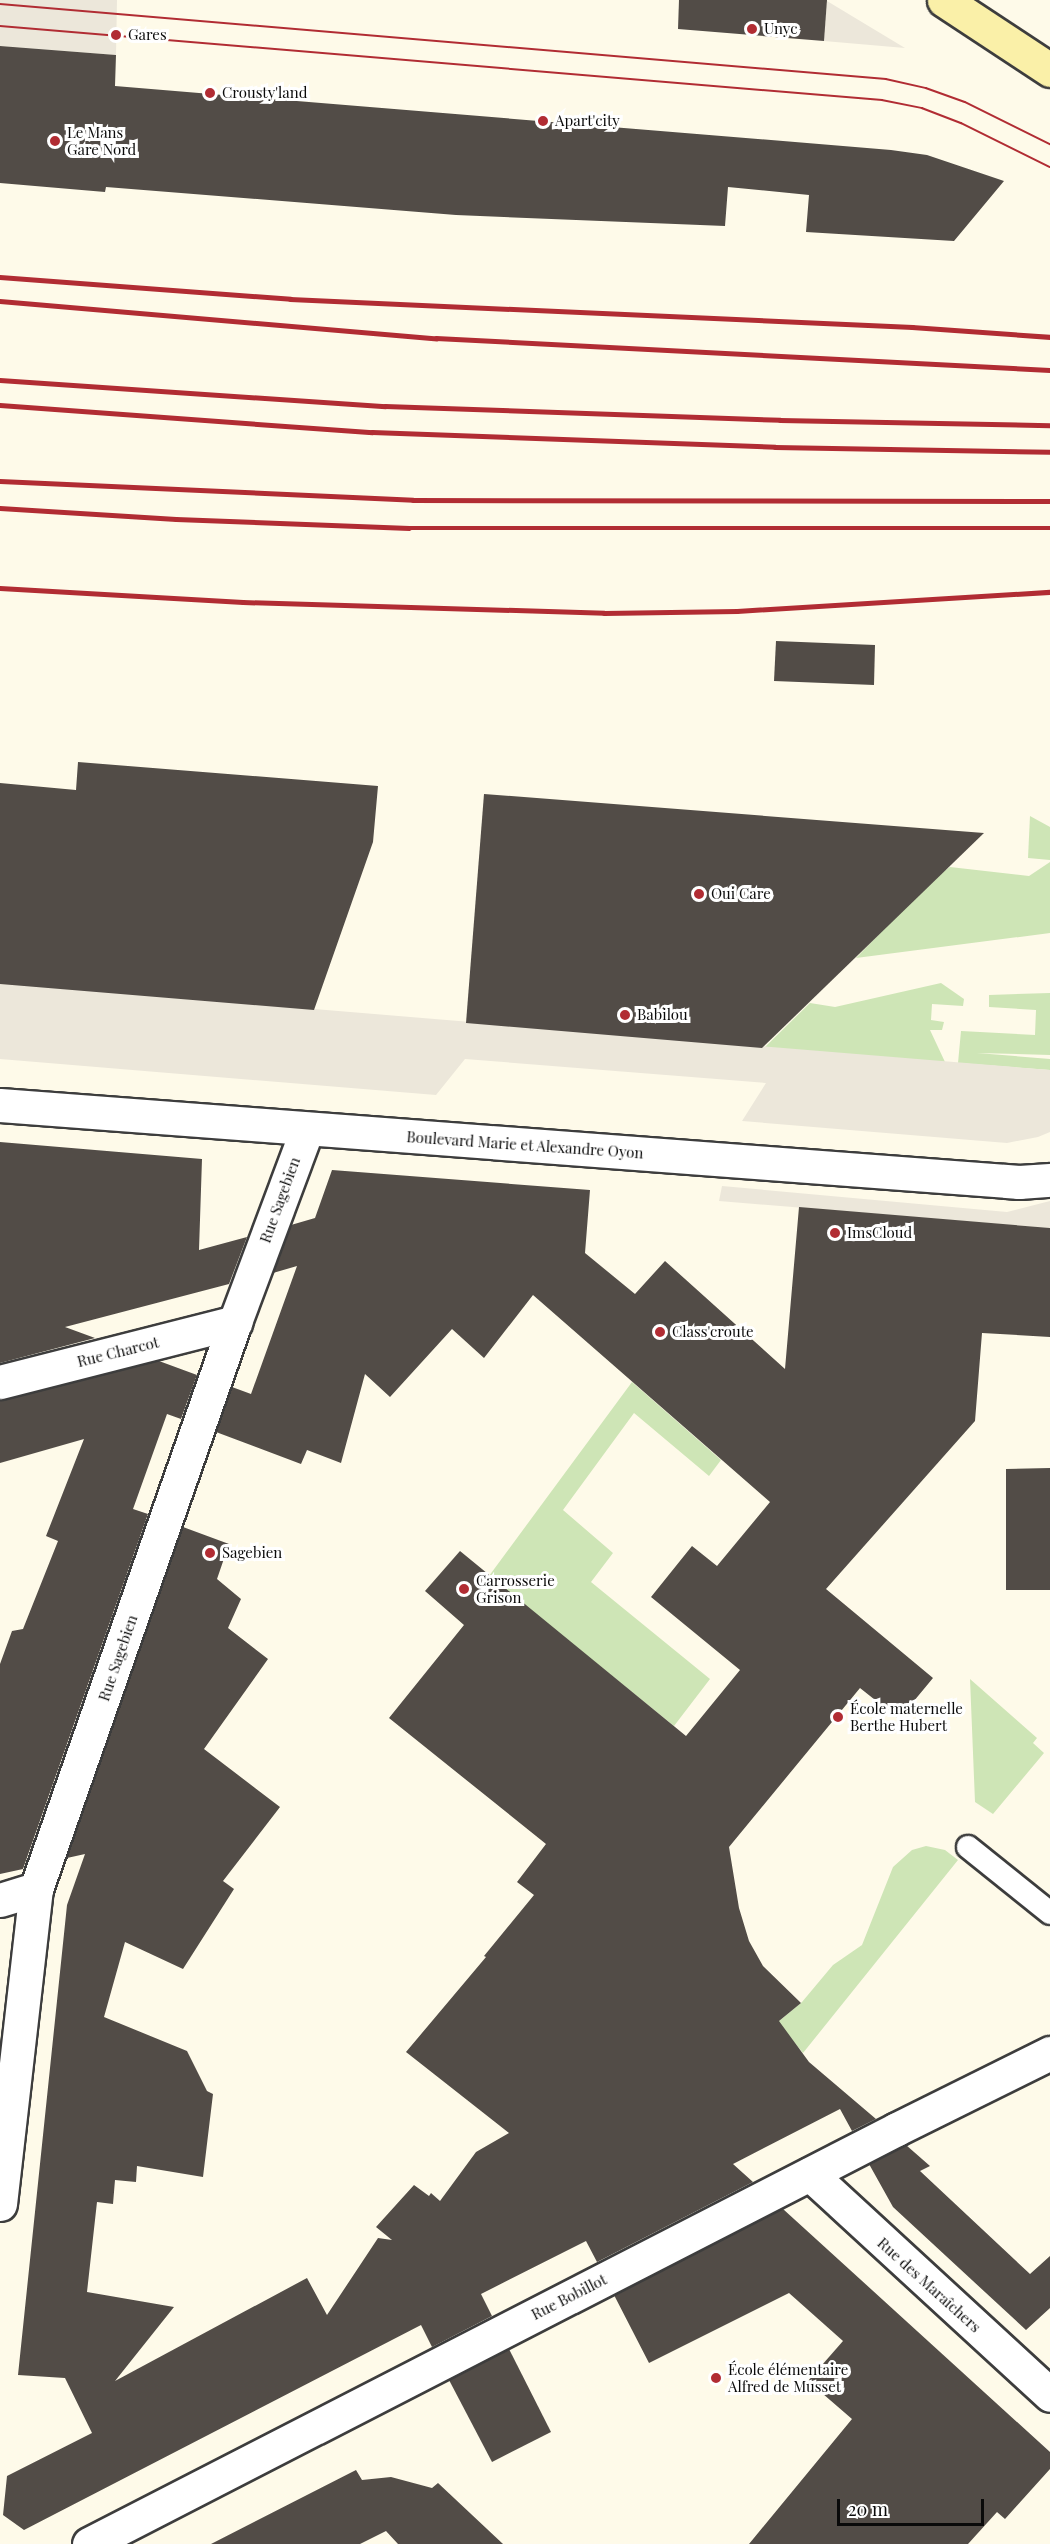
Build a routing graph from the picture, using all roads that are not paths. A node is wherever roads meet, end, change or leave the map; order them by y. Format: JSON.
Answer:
{"nodes":[{"id":1,"x":944,"y":2,"type":"edge"},
{"id":2,"x":1050,"y":70,"type":"edge"},
{"id":3,"x":0,"y":1105,"type":"edge"},
{"id":4,"x":307,"y":1129,"type":"junction"},
{"id":5,"x":1050,"y":1179,"type":"edge"},
{"id":6,"x":235,"y":1323,"type":"junction"},
{"id":7,"x":0,"y":1382,"type":"edge"},
{"id":8,"x":968,"y":1847,"type":"dead end"},
{"id":9,"x":36,"y":1889,"type":"junction"},
{"id":10,"x":0,"y":1900,"type":"edge"},
{"id":11,"x":1050,"y":1912,"type":"edge"},
{"id":12,"x":1050,"y":2053,"type":"edge"},
{"id":13,"x":810,"y":2174,"type":"junction"},
{"id":14,"x":0,"y":2204,"type":"edge"},
{"id":15,"x":1050,"y":2395,"type":"edge"},
{"id":16,"x":89,"y":2544,"type":"edge"}],
"edges":[{"from":1,"to":2,"type":"main road"},
{"from":3,"to":4,"type":"street","name":"Boulevard Marie et Alexandre Oyon"},
{"from":4,"to":5,"type":"street","name":"Boulevard Marie et Alexandre Oyon"},
{"from":4,"to":6,"type":"street","name":"Rue Sagebien"},
{"from":6,"to":7,"type":"street","name":"Rue Charcot"},
{"from":6,"to":9,"type":"street","name":"Rue Sagebien"},
{"from":8,"to":11,"type":"lane"},
{"from":9,"to":10,"type":"street"},
{"from":9,"to":14,"type":"street","name":"Rue Sagebien"},
{"from":12,"to":13,"type":"street","name":"Rue Bobillot"},
{"from":13,"to":15,"type":"street","name":"Rue des Maraîchers"},
{"from":13,"to":16,"type":"street","name":"Rue Bobillot"}]}
